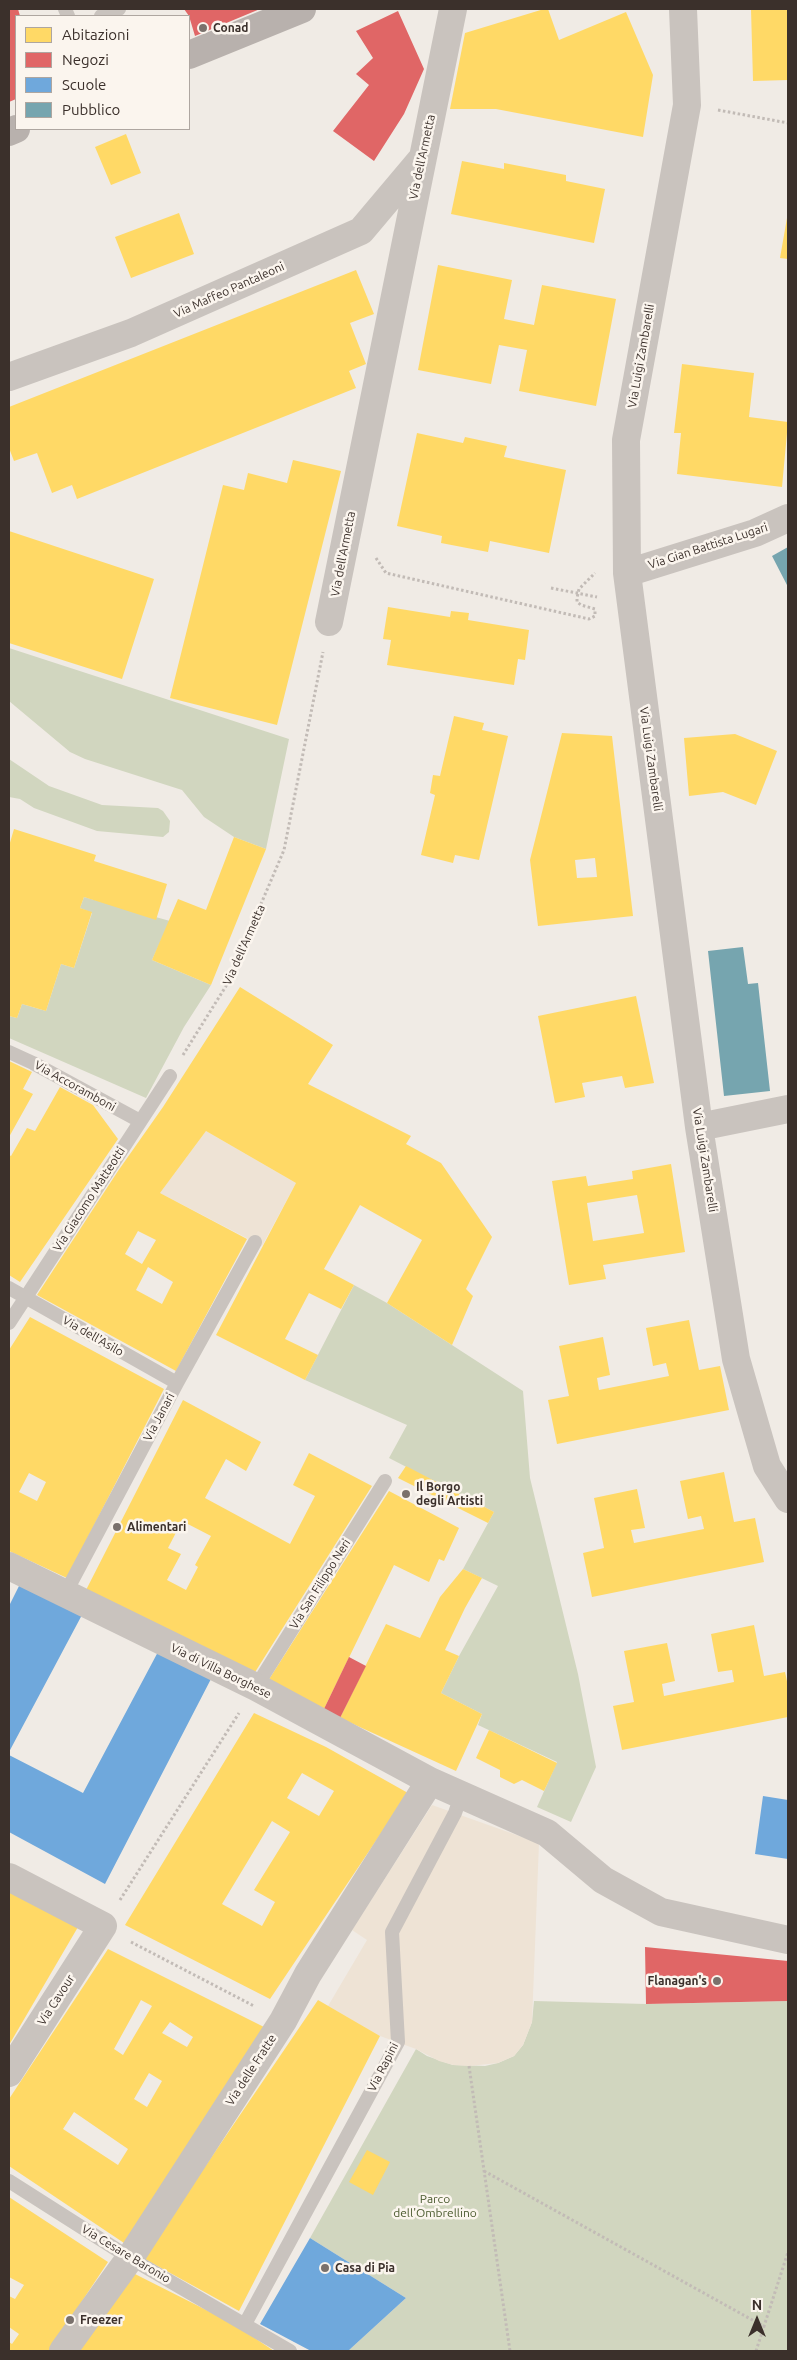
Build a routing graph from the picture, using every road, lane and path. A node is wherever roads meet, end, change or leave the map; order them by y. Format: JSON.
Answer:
{"nodes":[{"id":1,"x":119,"y":9,"type":"edge"},
{"id":2,"x":302,"y":9,"type":"edge"},
{"id":3,"x":453,"y":9,"type":"edge"},
{"id":4,"x":683,"y":9,"type":"edge"},
{"id":5,"x":104,"y":15,"type":"edge"},
{"id":6,"x":190,"y":55,"type":"edge"},
{"id":7,"x":687,"y":105,"type":"junction"},
{"id":8,"x":788,"y":123,"type":"edge"},
{"id":9,"x":421,"y":160,"type":"junction"},
{"id":10,"x":9,"y":377,"type":"edge"},
{"id":11,"x":788,"y":518,"type":"edge"},
{"id":12,"x":371,"y":551,"type":"dead end"},
{"id":13,"x":600,"y":568,"type":"dead end"},
{"id":14,"x":627,"y":573,"type":"junction"},
{"id":15,"x":551,"y":588,"type":"dead end"},
{"id":16,"x":578,"y":594,"type":"junction"},
{"id":17,"x":593,"y":596,"type":"dead end"},
{"id":18,"x":329,"y":622,"type":"joint"},
{"id":19,"x":9,"y":1052,"type":"edge"},
{"id":20,"x":170,"y":1076,"type":"joint"},
{"id":21,"x":788,"y":1109,"type":"edge"},
{"id":22,"x":140,"y":1121,"type":"junction"},
{"id":23,"x":699,"y":1127,"type":"junction"},
{"id":24,"x":255,"y":1242,"type":"dead end"},
{"id":25,"x":9,"y":1288,"type":"edge"},
{"id":26,"x":25,"y":1298,"type":"junction"},
{"id":27,"x":9,"y":1323,"type":"edge"},
{"id":28,"x":177,"y":1383,"type":"junction"},
{"id":29,"x":385,"y":1481,"type":"dead end"},
{"id":30,"x":788,"y":1499,"type":"edge"},
{"id":31,"x":9,"y":1566,"type":"edge"},
{"id":32,"x":65,"y":1594,"type":"junction"},
{"id":33,"x":256,"y":1687,"type":"junction"},
{"id":34,"x":241,"y":1710,"type":"dead end"},
{"id":35,"x":430,"y":1781,"type":"junction"},
{"id":36,"x":461,"y":1796,"type":"junction"},
{"id":37,"x":9,"y":1877,"type":"edge"},
{"id":38,"x":103,"y":1926,"type":"junction"},
{"id":39,"x":788,"y":1940,"type":"edge"},
{"id":40,"x":159,"y":1957,"type":"dead end"},
{"id":41,"x":255,"y":2006,"type":"dead end"},
{"id":42,"x":469,"y":2066,"type":"dead end"},
{"id":43,"x":9,"y":2073,"type":"edge"},
{"id":44,"x":484,"y":2170,"type":"junction"},
{"id":45,"x":9,"y":2181,"type":"edge"},
{"id":46,"x":788,"y":2252,"type":"edge"},
{"id":47,"x":130,"y":2258,"type":"junction"},
{"id":48,"x":244,"y":2324,"type":"junction"},
{"id":49,"x":765,"y":2327,"type":"junction"},
{"id":50,"x":63,"y":2351,"type":"edge"},
{"id":51,"x":290,"y":2351,"type":"edge"},
{"id":52,"x":510,"y":2351,"type":"edge"},
{"id":53,"x":756,"y":2351,"type":"edge"}],
"edges":[{"from":1,"to":5,"type":"lane"},
{"from":2,"to":6,"type":"main road"},
{"from":3,"to":9,"type":"street","name":"Via dell'Armetta"},
{"from":4,"to":7,"type":"street","name":"Via Luigi Zambarelli"},
{"from":7,"to":8,"type":"path"},
{"from":7,"to":14,"type":"street","name":"Via Luigi Zambarelli"},
{"from":9,"to":10,"type":"street","name":"Via Maffeo Pantaleoni"},
{"from":9,"to":18,"type":"street","name":"Via dell'Armetta"},
{"from":11,"to":14,"type":"street","name":"Via Gian Battista Lugari"},
{"from":12,"to":16,"type":"path"},
{"from":13,"to":16,"type":"path"},
{"from":14,"to":23,"type":"street","name":"Via Luigi Zambarelli"},
{"from":15,"to":16,"type":"path"},
{"from":16,"to":17,"type":"path"},
{"from":18,"to":20,"type":"path","name":"Via dell'Armetta"},
{"from":19,"to":22,"type":"lane","name":"Via Accoramboni"},
{"from":20,"to":22,"type":"lane","name":"Via Giacomo Matteotti"},
{"from":21,"to":23,"type":"street"},
{"from":22,"to":26,"type":"lane","name":"Via Giacomo Matteotti"},
{"from":23,"to":30,"type":"street","name":"Via Luigi Zambarelli"},
{"from":24,"to":28,"type":"lane","name":"Via Janari"},
{"from":25,"to":26,"type":"lane","name":"Via dell'Asilo"},
{"from":26,"to":27,"type":"lane","name":"Via Giacomo Matteotti"},
{"from":26,"to":28,"type":"lane","name":"Via dell'Asilo"},
{"from":28,"to":32,"type":"lane","name":"Via Janari"},
{"from":29,"to":33,"type":"lane","name":"Via San Filippo Neri"},
{"from":31,"to":32,"type":"street","name":"Via di Villa Borghese"},
{"from":32,"to":33,"type":"street","name":"Via di Villa Borghese"},
{"from":33,"to":35,"type":"street","name":"Via di Villa Borghese"},
{"from":34,"to":38,"type":"path"},
{"from":35,"to":36,"type":"street","name":"Via di Villa Borghese"},
{"from":35,"to":47,"type":"street","name":"Via delle Fratte"},
{"from":36,"to":39,"type":"street","name":"Via di Villa Borghese"},
{"from":36,"to":48,"type":"lane","name":"Via Rapini"},
{"from":37,"to":38,"type":"street"},
{"from":38,"to":43,"type":"street","name":"Via Cavour"},
{"from":40,"to":41,"type":"path"},
{"from":42,"to":44,"type":"path"},
{"from":44,"to":49,"type":"path"},
{"from":44,"to":52,"type":"path"},
{"from":45,"to":47,"type":"lane","name":"Via Cesare Baronio"},
{"from":46,"to":49,"type":"path"},
{"from":47,"to":48,"type":"lane","name":"Via Cesare Baronio"},
{"from":47,"to":50,"type":"street","name":"Via delle Fratte"},
{"from":48,"to":51,"type":"lane","name":"Via Cesare Baronio"},
{"from":49,"to":53,"type":"path"}]}
